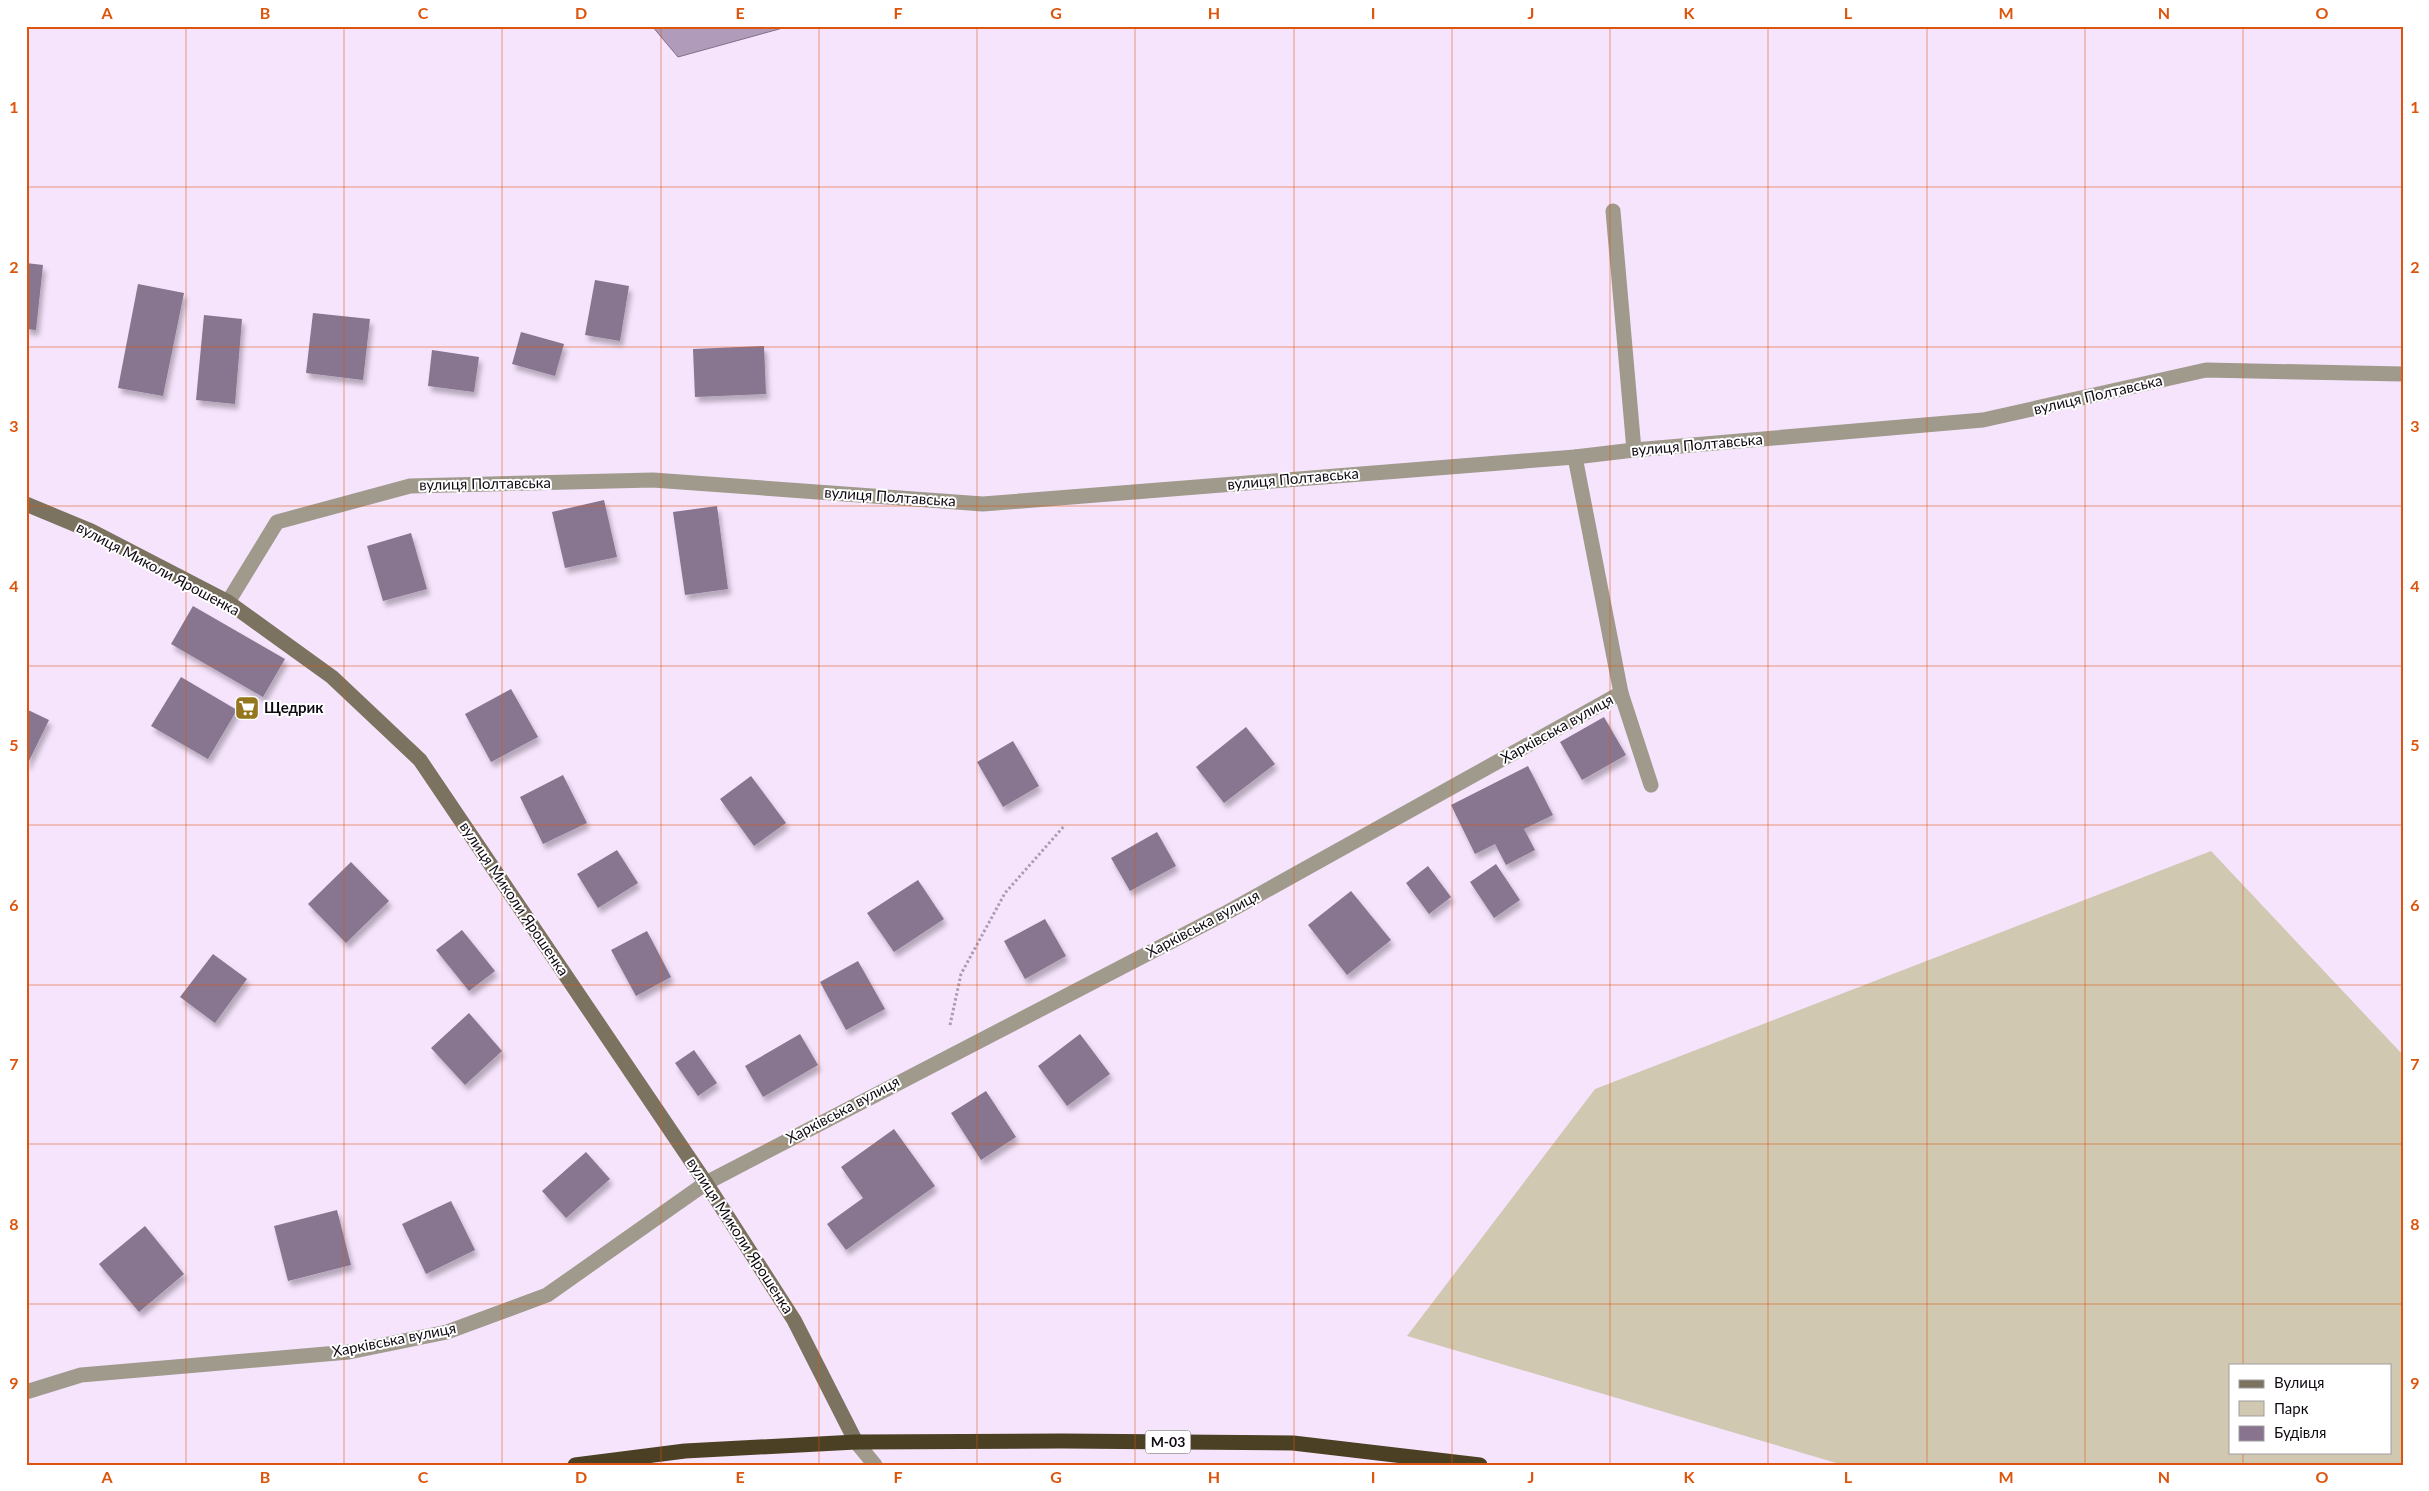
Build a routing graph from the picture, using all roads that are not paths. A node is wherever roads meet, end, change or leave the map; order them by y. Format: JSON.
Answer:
{"nodes":[{"id":1,"x":1613,"y":211,"type":"dead end"},
{"id":2,"x":2403,"y":374,"type":"edge"},
{"id":3,"x":1634,"y":450,"type":"junction"},
{"id":4,"x":1575,"y":456,"type":"junction"},
{"id":5,"x":26,"y":504,"type":"edge"},
{"id":6,"x":228,"y":602,"type":"junction"},
{"id":7,"x":1621,"y":693,"type":"junction"},
{"id":8,"x":1650,"y":785,"type":"dead end"},
{"id":9,"x":706,"y":1182,"type":"junction"},
{"id":10,"x":26,"y":1392,"type":"edge"},
{"id":11,"x":856,"y":1442,"type":"junction"},
{"id":12,"x":574,"y":1465,"type":"edge"},
{"id":13,"x":875,"y":1465,"type":"edge"},
{"id":14,"x":1480,"y":1465,"type":"edge"}],
"edges":[{"from":1,"to":3,"type":"street"},
{"from":2,"to":3,"type":"street","name":"вулиця Полтавська"},
{"from":3,"to":4,"type":"street","name":"вулиця Полтавська"},
{"from":4,"to":6,"type":"street","name":"вулиця Полтавська"},
{"from":4,"to":7,"type":"street","name":"Харківська вулиця"},
{"from":5,"to":6,"type":"street","name":"вулиця Миколи Ярошенка"},
{"from":6,"to":9,"type":"street","name":"вулиця Миколи Ярошенка"},
{"from":7,"to":8,"type":"street","name":"Харківська вулиця"},
{"from":7,"to":9,"type":"street","name":"Харківська вулиця"},
{"from":9,"to":10,"type":"street","name":"Харківська вулиця"},
{"from":9,"to":11,"type":"street","name":"вулиця Миколи Ярошенка"},
{"from":11,"to":12,"type":"highway","number":"М-03"},
{"from":11,"to":13,"type":"street"},
{"from":11,"to":14,"type":"highway","number":"М-03"}]}
